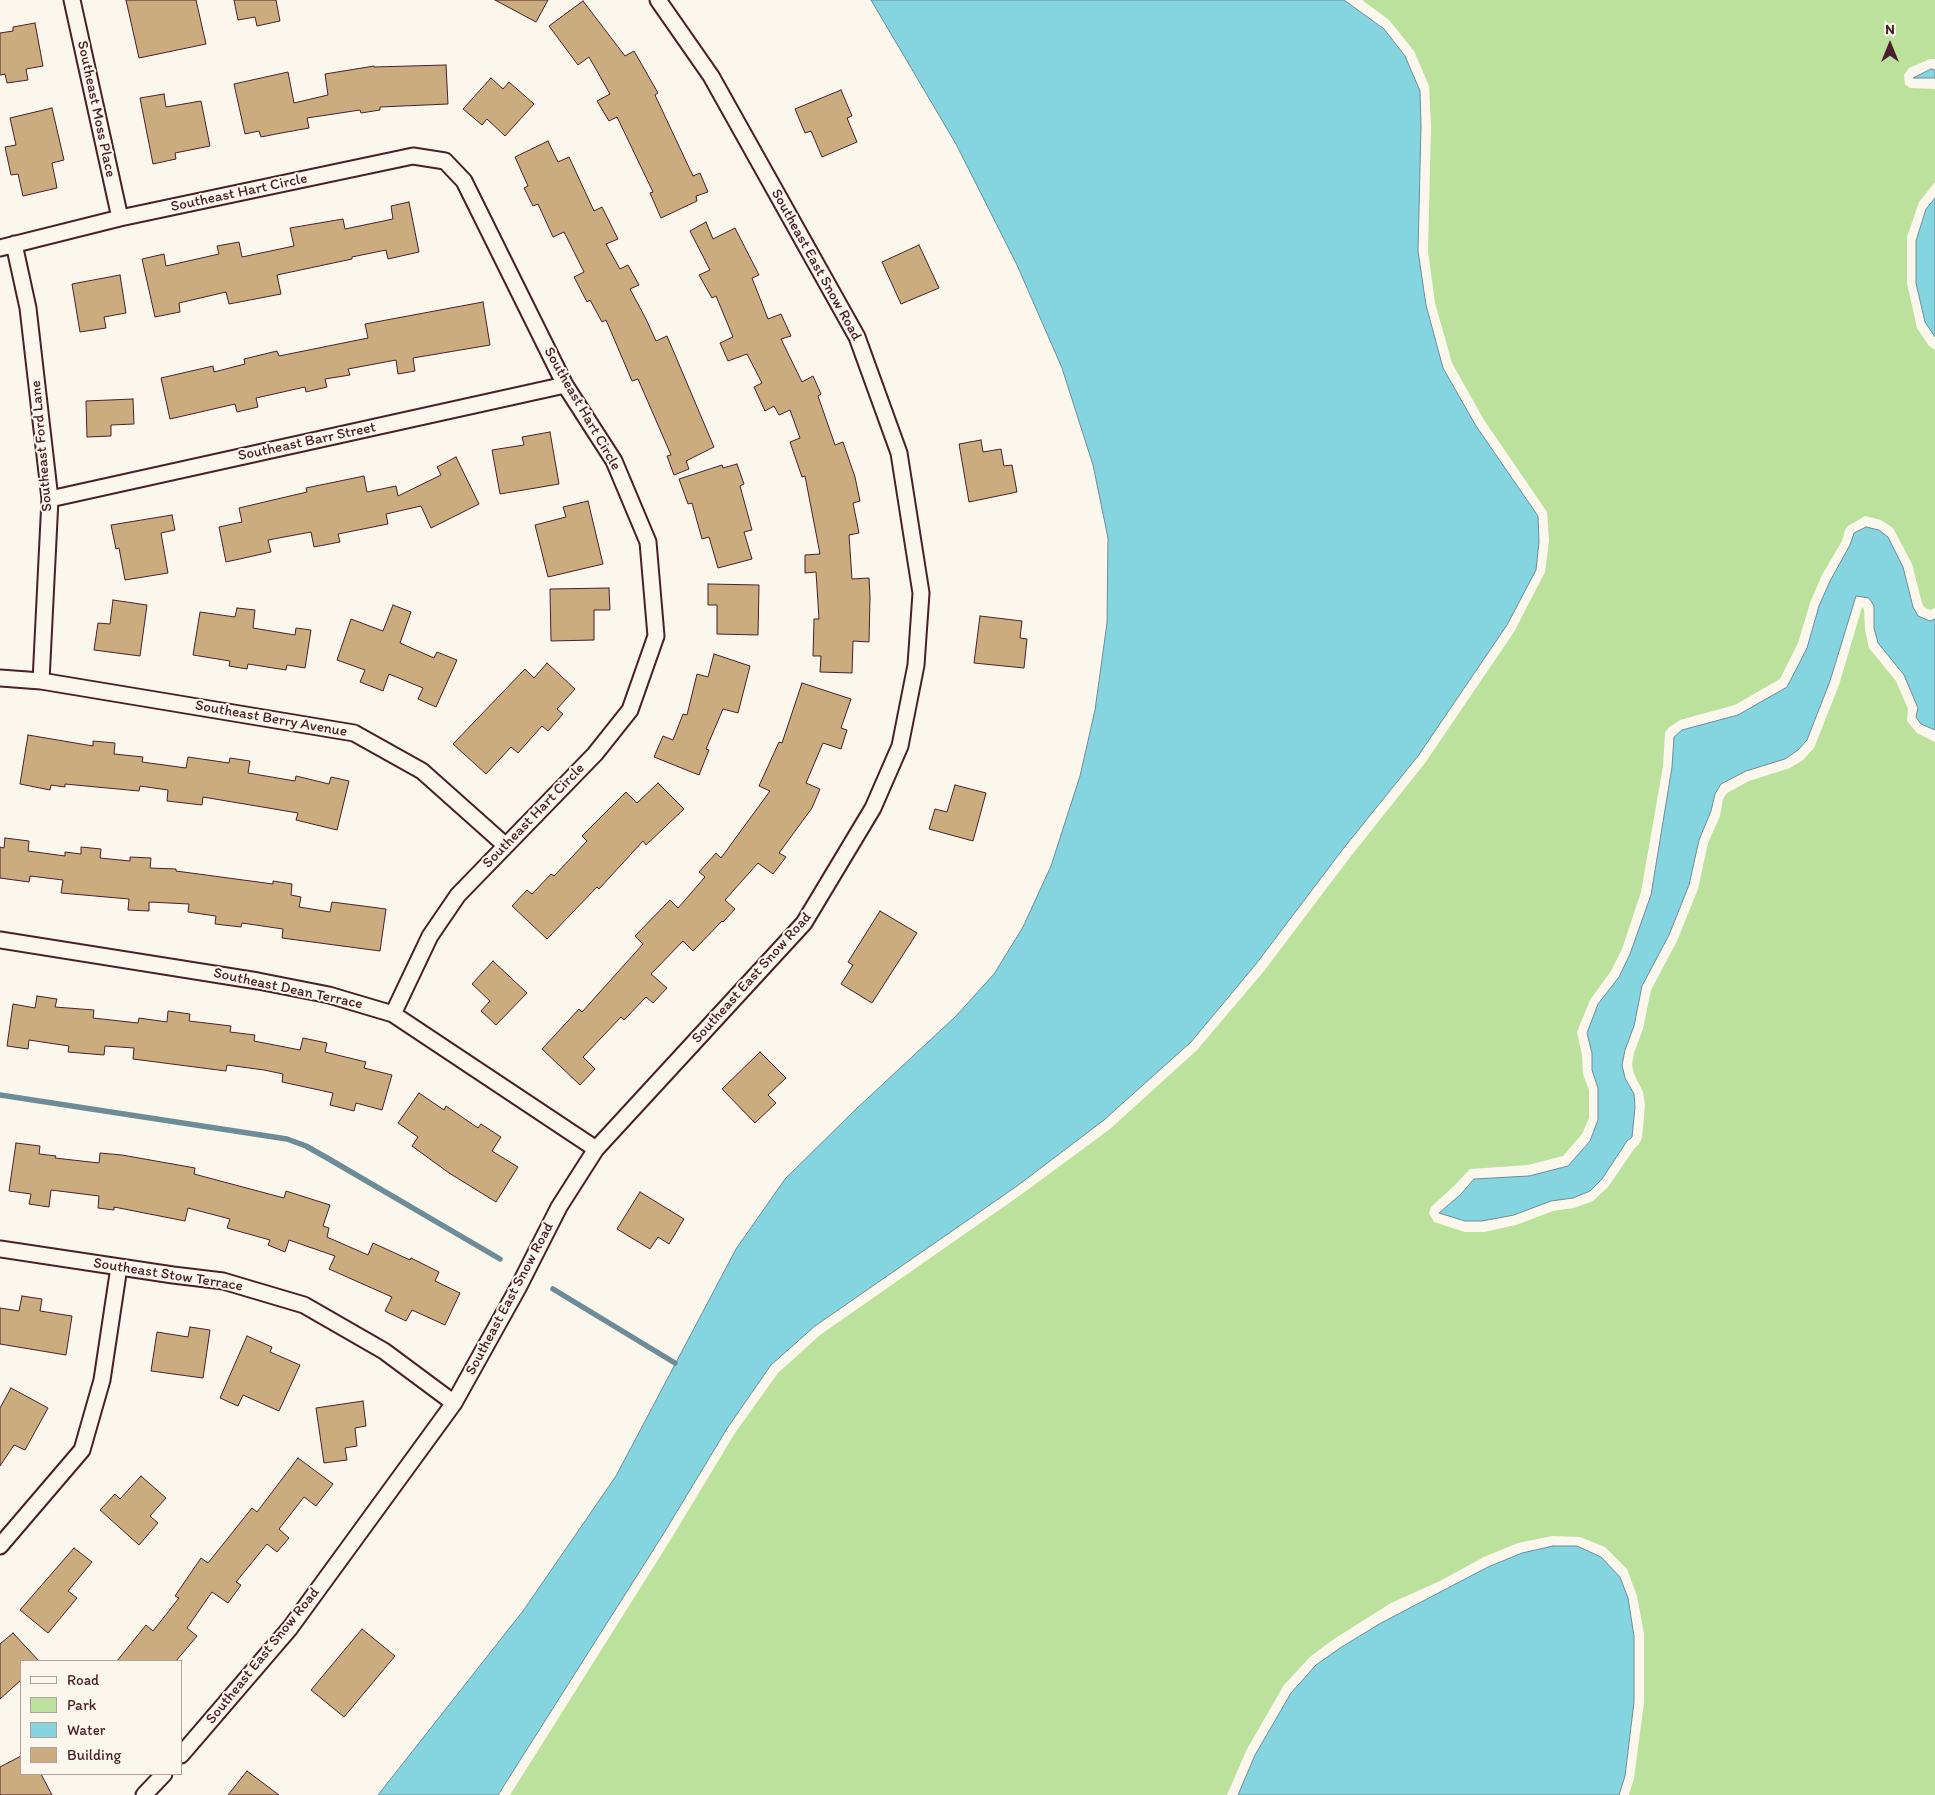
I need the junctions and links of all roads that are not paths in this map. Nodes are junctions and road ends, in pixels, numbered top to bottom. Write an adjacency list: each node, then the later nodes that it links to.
1 (72, 0): 3 (street, Southeast Moss Place)
2 (658, 0): 12 (street, Southeast East Snow Road)
3 (120, 218): 4 (street, Southeast Hart Circle); 5 (street, Southeast Hart Circle)
4 (7, 246): 6 (street, Southeast Ford Lane)
5 (565, 385): 6 (street, Southeast Barr Street); 9 (street, Southeast Hart Circle)
6 (50, 499): 8 (street, Southeast Ford Lane)
7 (0, 678): 8 (street, Southeast Berry Avenue)
8 (41, 681): 9 (street, Southeast Berry Avenue)
9 (505, 846): 11 (street, Southeast Hart Circle)
10 (0, 940): 11 (street, Southeast Dean Terrace)
11 (393, 1014): 12 (street, Southeast Dean Terrace)
12 (596, 1149): 15 (street, Southeast East Snow Road)
13 (0, 1249): 14 (street, Southeast Stow Terrace)
14 (118, 1267): 15 (street, Southeast Stow Terrace); 16 (street)
15 (454, 1403): 17 (street, Southeast East Snow Road)
16 (0, 1546)
17 (182, 1754)
18 (163, 1775): 19 (street)
19 (144, 1795)

